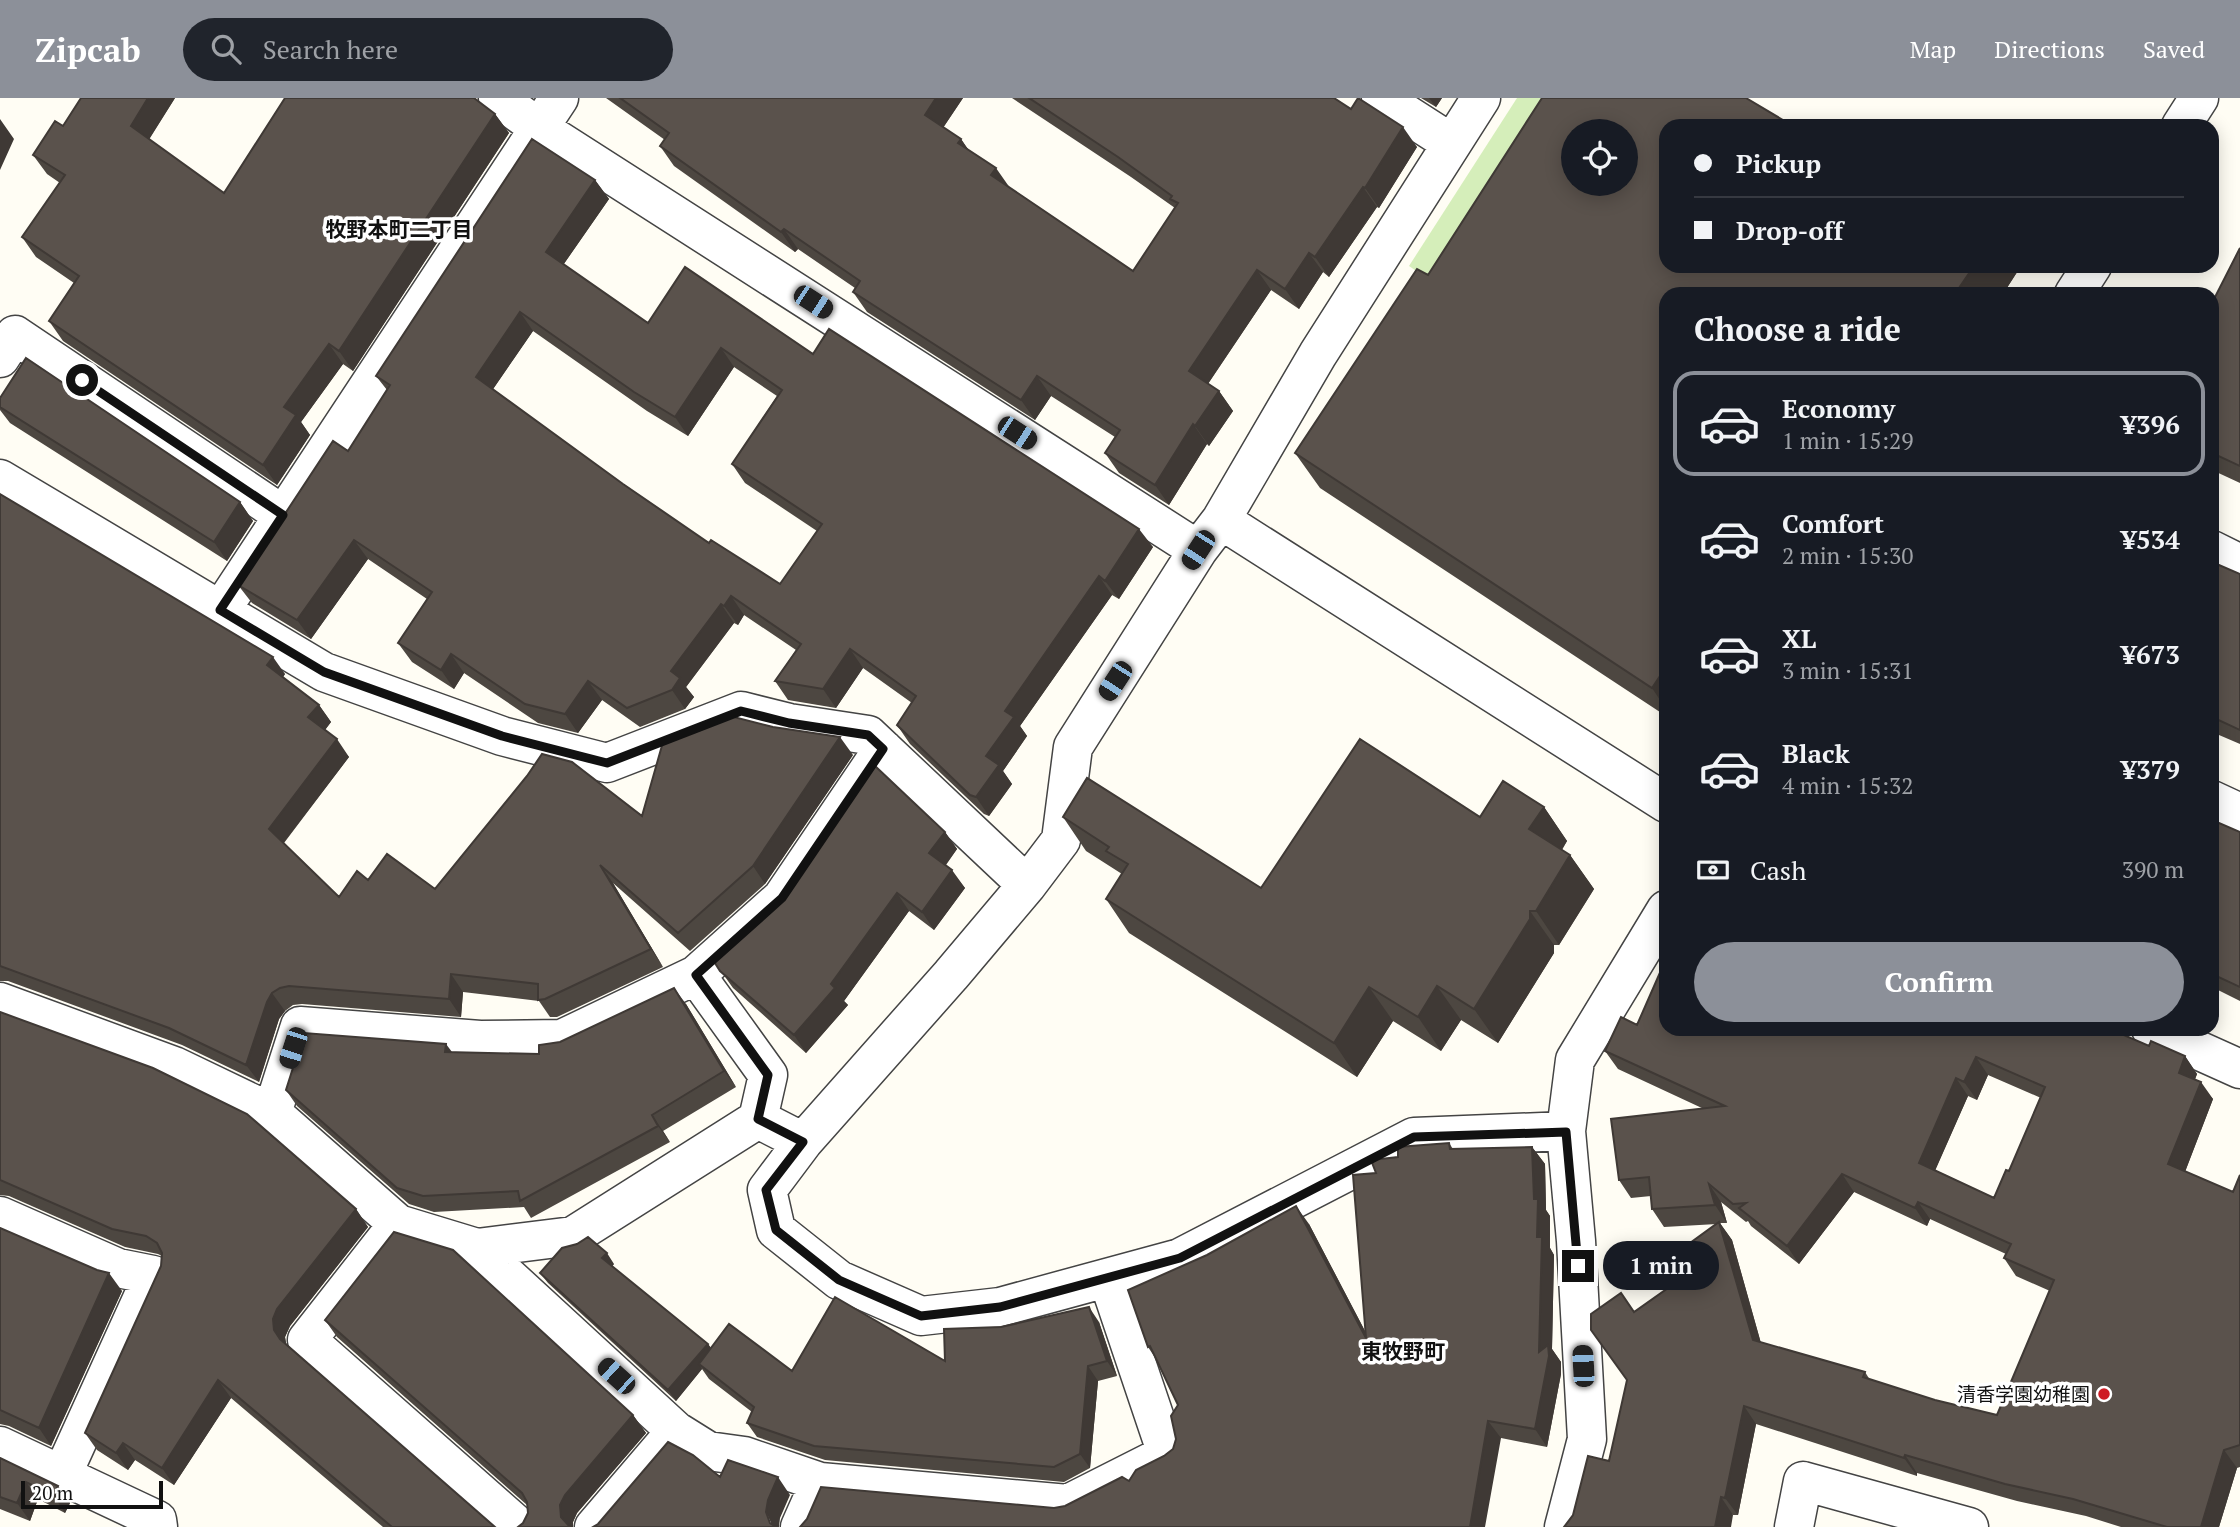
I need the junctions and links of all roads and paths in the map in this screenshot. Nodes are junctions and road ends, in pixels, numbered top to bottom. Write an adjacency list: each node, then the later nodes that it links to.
1 (498, 98): 5 (street)
2 (1381, 98): 7 (street)
3 (1481, 98): 7 (street)
4 (2199, 98): 6 (street)
5 (549, 113): 10 (street); 12 (street)
6 (2186, 119)
7 (1451, 143): 11 (street)
8 (0, 358): 10 (street)
9 (0, 480): 15 (street)
10 (283, 515): 15 (street)
11 (1221, 520): 12 (street); 17 (street)
12 (1198, 550): 20 (street)
13 (2219, 554): 14 (street)
14 (2240, 564)
15 (220, 610): 16 (street)
16 (883, 749): 20 (street); 22 (street)
17 (1659, 799)
18 (2219, 803): 19 (street)
19 (2240, 813)
20 (1027, 885): 29 (street)
21 (1659, 920): 28 (street)
22 (696, 975): 26 (street); 27 (street)
23 (0, 1002): 26 (street)
24 (2167, 1036): 25 (street)
25 (2240, 1069)
26 (272, 1113): 31 (street)
27 (758, 1119): 29 (street); 32 (street)
28 (1566, 1132): 33 (street); 43 (street)
29 (803, 1142): 33 (street)
30 (0, 1216): 36 (street)
31 (398, 1224): 32 (street); 40 (street)
32 (477, 1248): 34 (street)
33 (1108, 1279): 38 (street)
34 (676, 1431): 37 (street); 41 (street)
35 (0, 1446): 36 (street)
36 (62, 1475): 39 (street)
37 (820, 1482): 38 (street); 42 (street)
38 (1063, 1516)
39 (158, 1527)
40 (519, 1527)
41 (594, 1527)
42 (800, 1527)
43 (1564, 1527)
44 (1794, 1527): 45 (street)
45 (1969, 1527)

